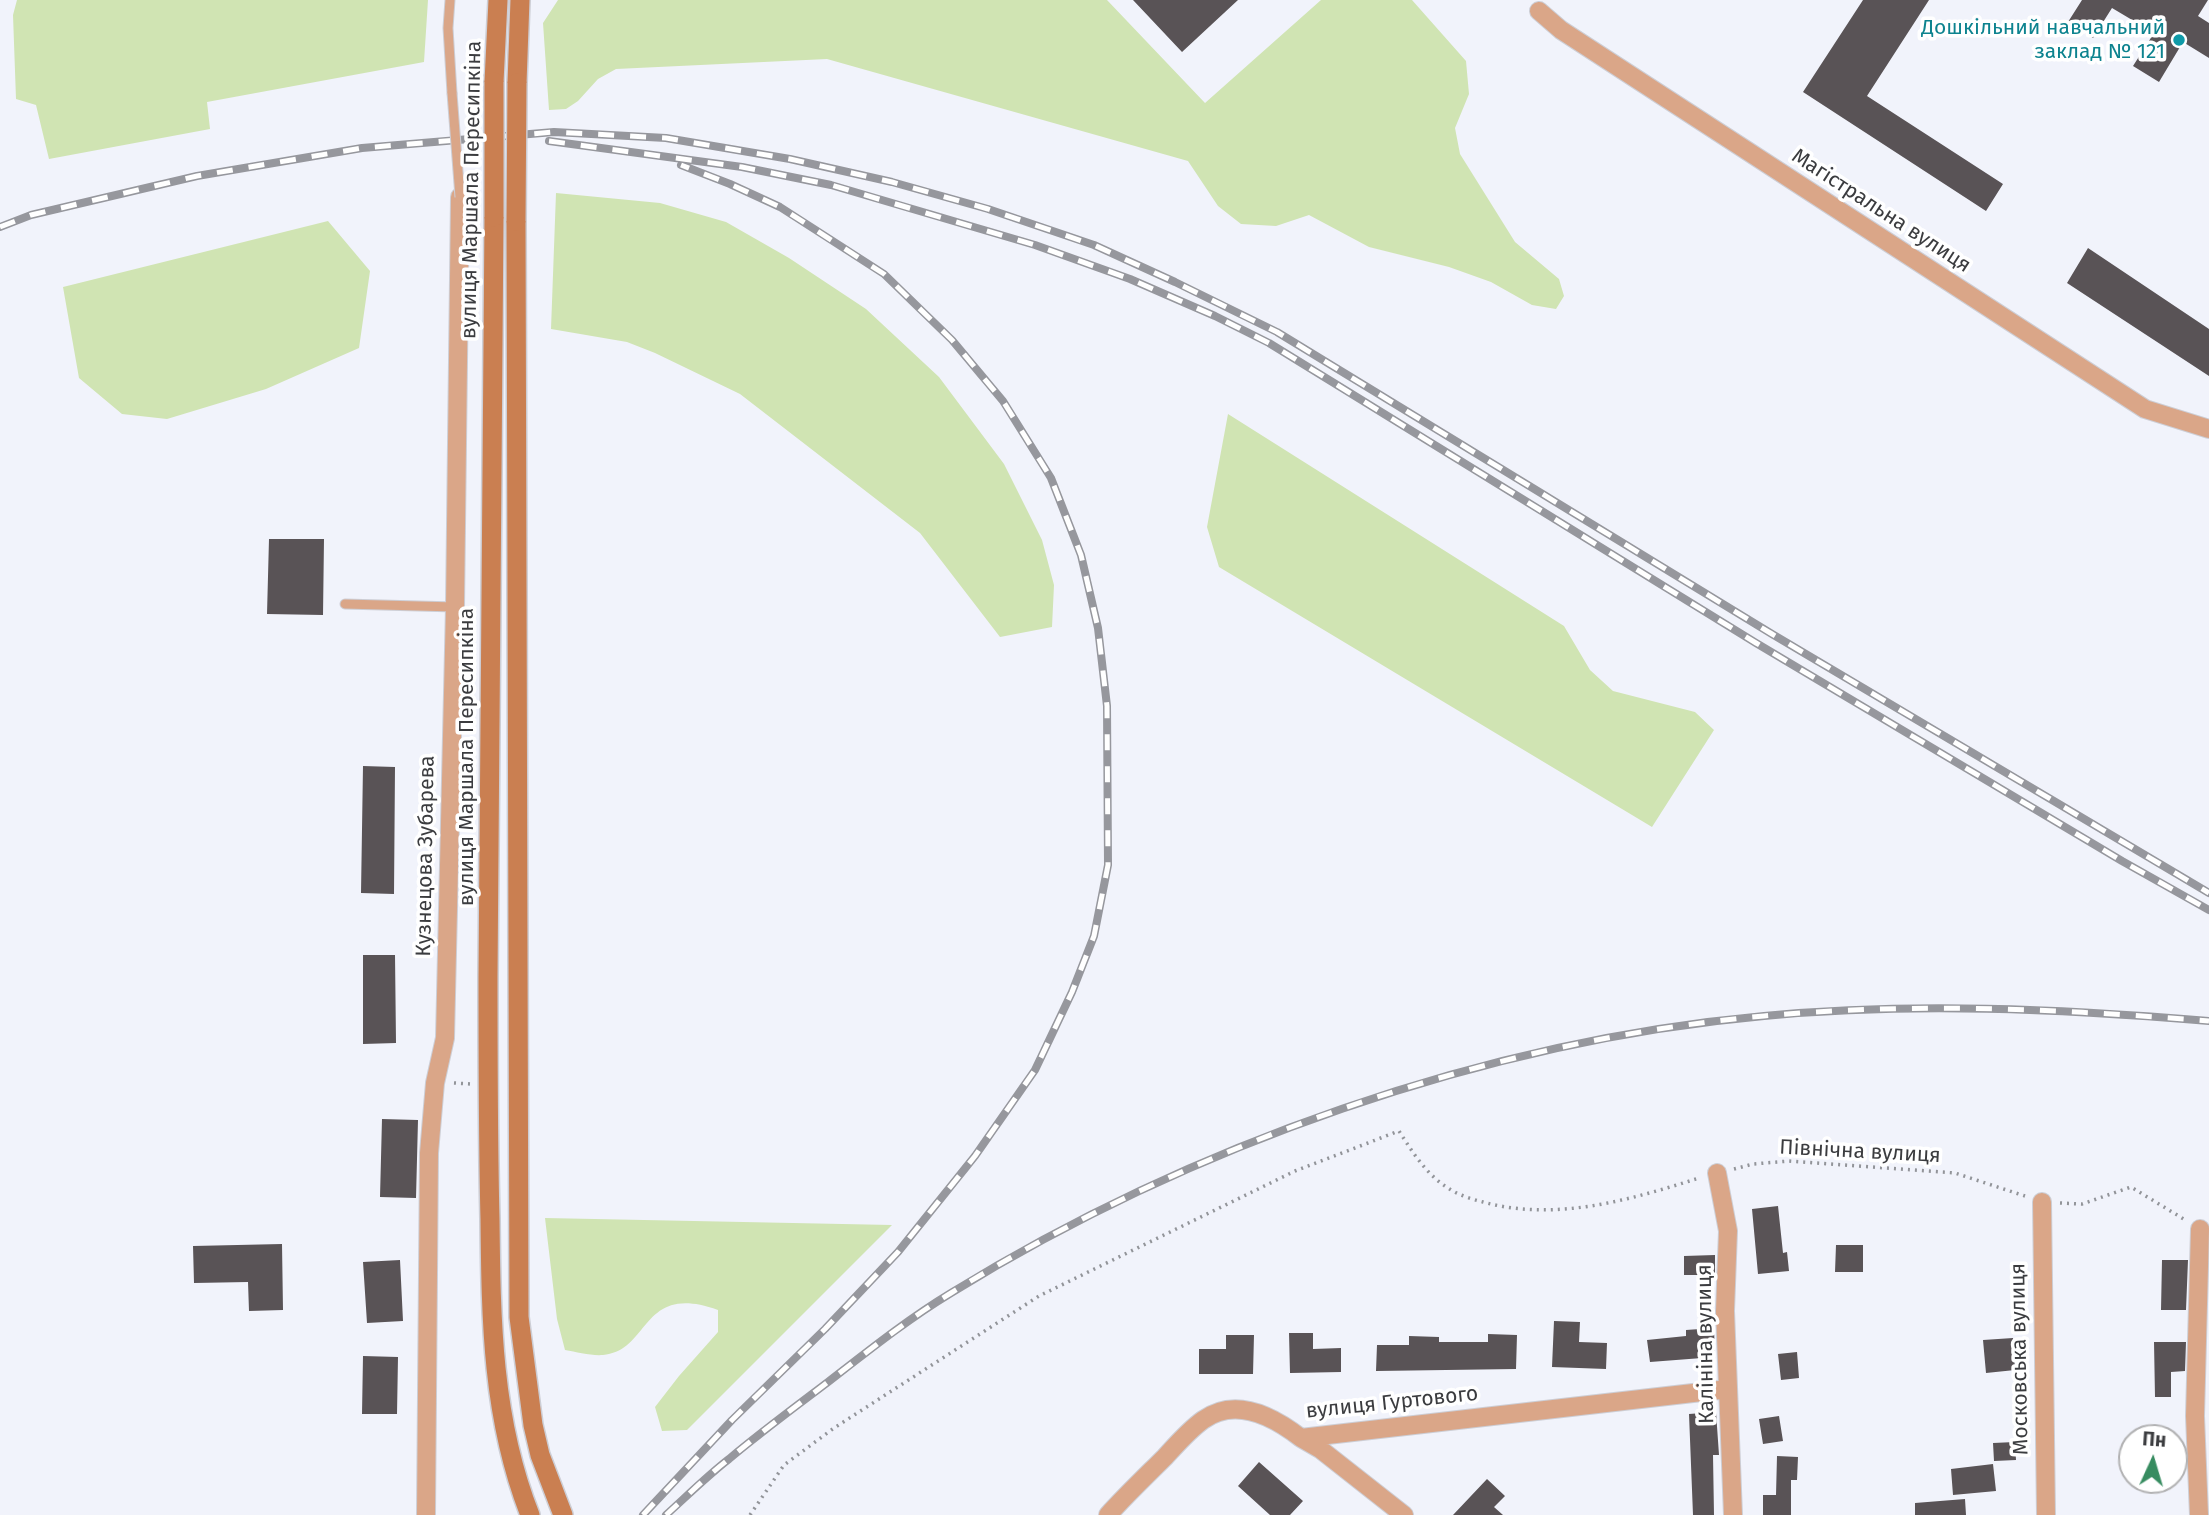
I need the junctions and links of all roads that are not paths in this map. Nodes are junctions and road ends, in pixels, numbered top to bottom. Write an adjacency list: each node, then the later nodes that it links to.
1 (450, 0): 5 (lane, bridge)
2 (498, 0): 14 (main road, вулиця Маршала Пересипкіна, bridge)
3 (520, 0): 16 (main road, вулиця Маршала Пересипкіна, bridge)
4 (1539, 11): 6 (street, Магістральна вулиця)
5 (460, 197): 8 (street, Кузнецова Зубарева)
6 (2209, 429)
7 (345, 604): 8 (lane)
8 (456, 607): 15 (street, Кузнецова Зубарева)
9 (1717, 1173): 12 (street, Калініна вулиця)
10 (2042, 1202): 20 (street, Московська вулиця)
11 (2200, 1229): 21 (street)
12 (1728, 1389): 13 (street, вулиця Гуртового); 19 (street, Калініна вулиця)
13 (1301, 1438): 17 (street, вулиця Гуртового); 18 (street)
14 (529, 1512)
15 (426, 1515)
16 (563, 1515)
17 (1108, 1515)
18 (1404, 1515)
19 (1733, 1515)
20 (2046, 1515)
21 (2199, 1515)

